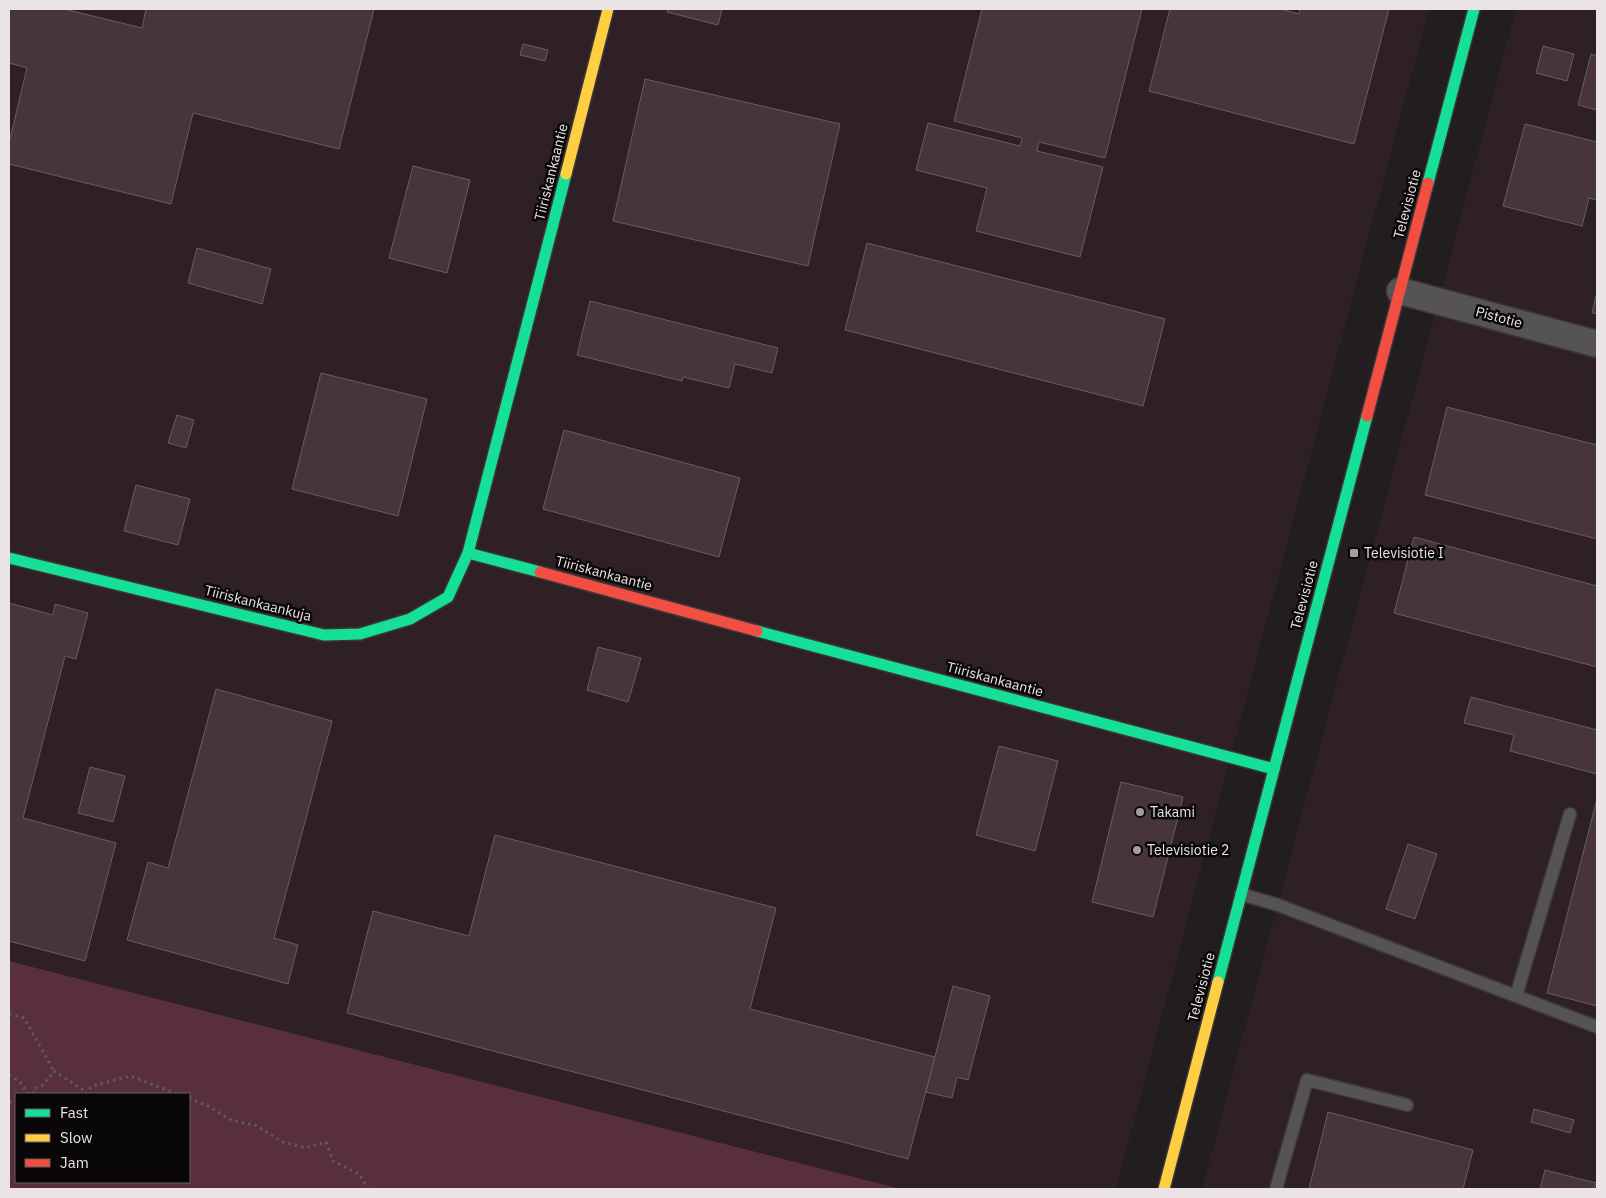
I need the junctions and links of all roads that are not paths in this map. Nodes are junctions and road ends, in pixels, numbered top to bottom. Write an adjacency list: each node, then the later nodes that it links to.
1 (608, 9): 5 (street, Tiiriskankaantie)
2 (1474, 9): 3 (street, Televisiotie)
3 (1400, 291): 4 (street, Pistotie); 7 (street, Televisiotie)
4 (1597, 344)
5 (468, 552): 6 (street, Tiiriskankaankuja); 7 (street, Tiiriskankaantie)
6 (9, 558)
7 (1274, 769): 9 (street, Televisiotie)
8 (1570, 814): 10 (lane)
9 (1241, 894): 10 (lane); 13 (street, Televisiotie)
10 (1516, 996): 11 (lane)
11 (1597, 1027)
12 (1407, 1105): 14 (lane)
13 (1164, 1189)
14 (1276, 1189)

